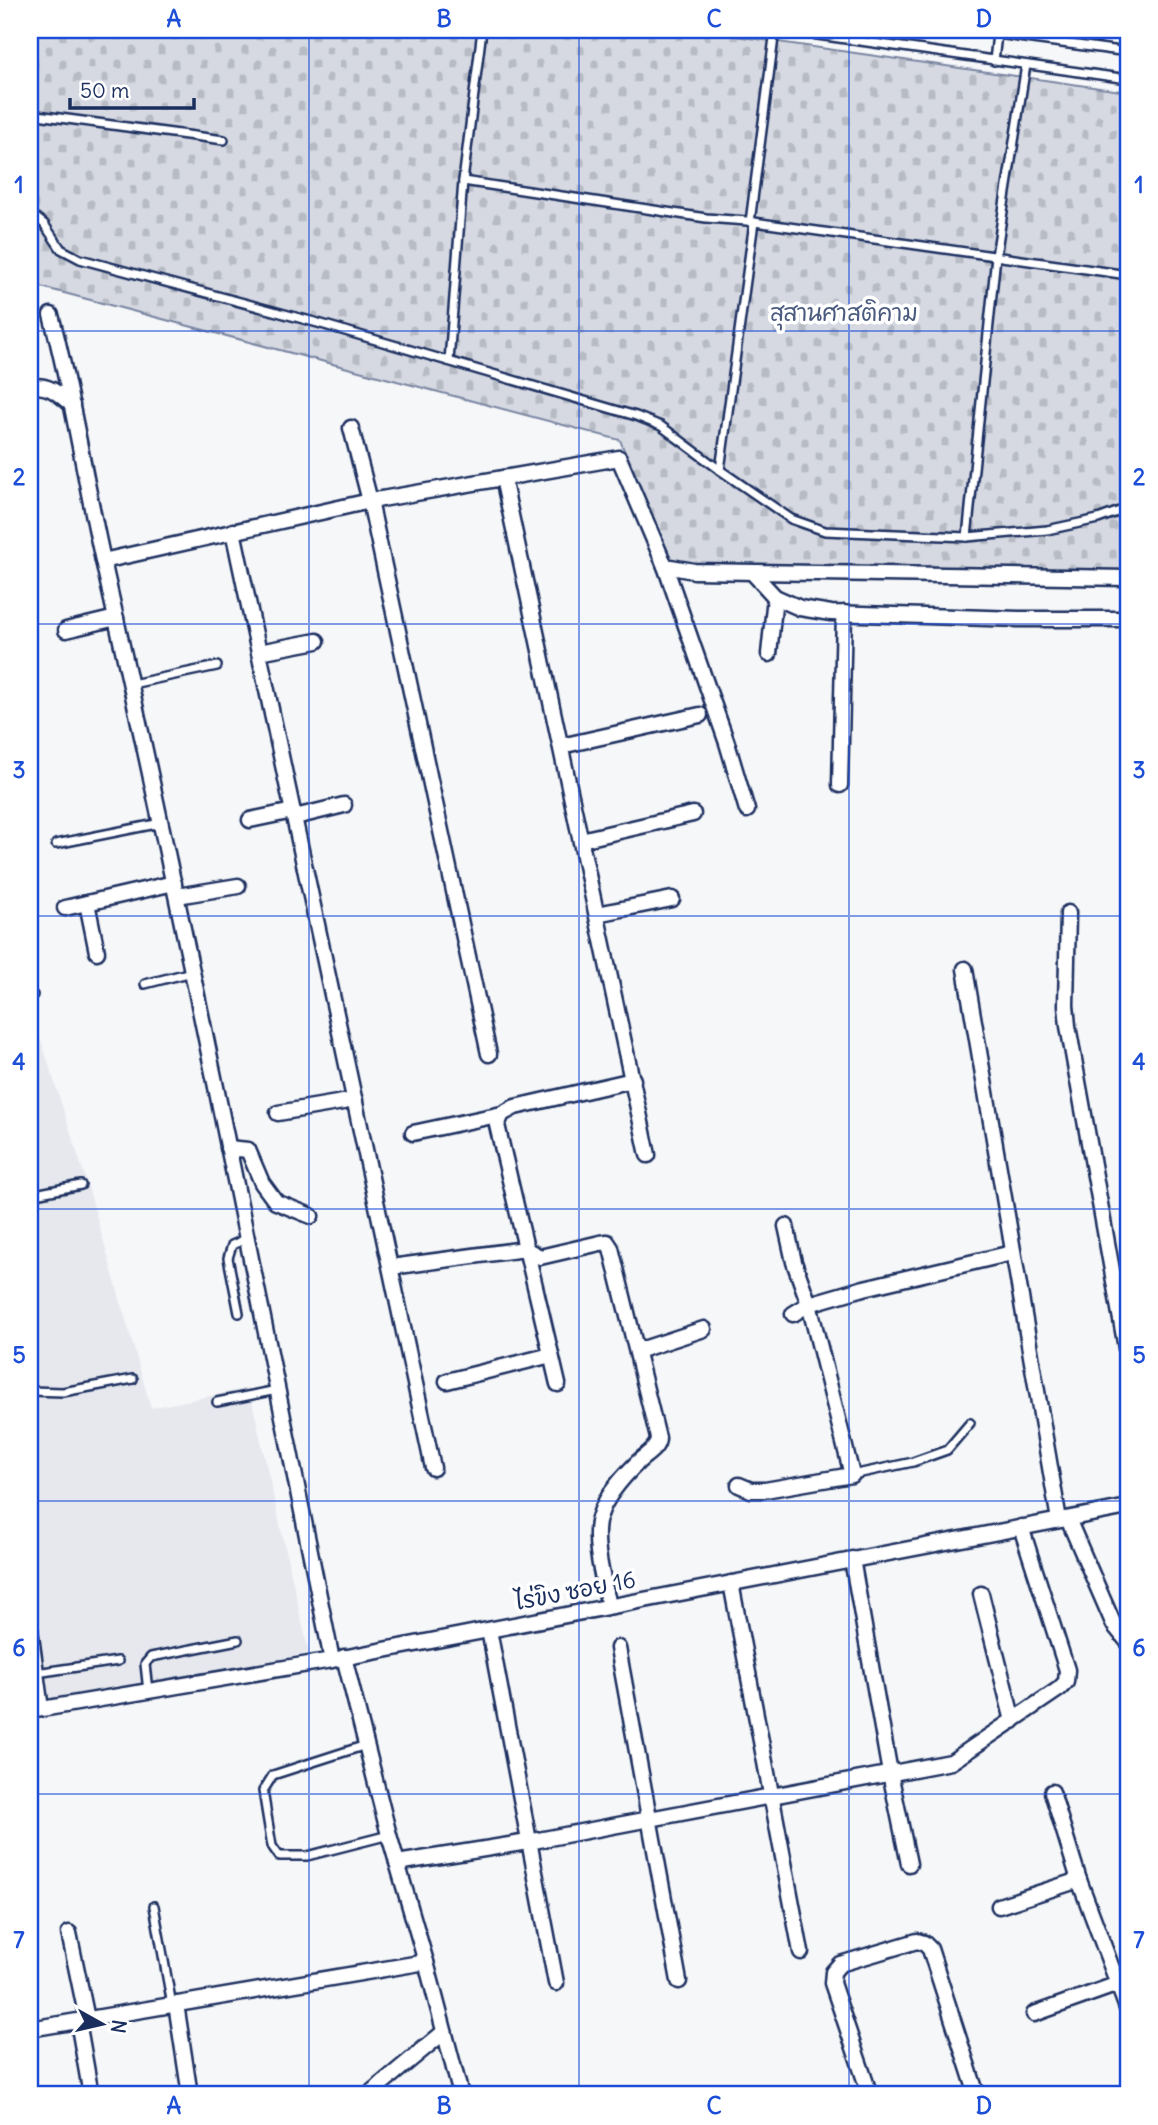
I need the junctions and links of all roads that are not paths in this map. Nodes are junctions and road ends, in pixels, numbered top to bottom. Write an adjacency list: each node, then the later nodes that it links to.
1 (32, 30): 7 (lane)
2 (482, 30): 14 (lane)
3 (775, 30): 16 (lane)
4 (782, 30): 9 (lane)
5 (967, 30): 6 (lane)
6 (996, 34): 8 (lane); 9 (lane)
7 (30, 47)
8 (1128, 52)
9 (994, 61): 10 (lane)
10 (1026, 65): 11 (lane); 17 (lane)
11 (1128, 79)
12 (30, 114): 13 (lane)
13 (224, 140)
14 (463, 181): 16 (lane); 20 (lane)
15 (30, 213): 20 (lane)
16 (752, 222): 17 (lane); 24 (lane)
17 (996, 257): 18 (lane); 29 (lane)
18 (1128, 275)
19 (51, 315): 22 (street)
20 (449, 361): 24 (lane)
21 (30, 387): 22 (street)
22 (72, 405): 30 (street)
23 (351, 428): 26 (street)
24 (720, 470): 29 (lane)
25 (503, 478): 26 (street); 31 (street); 45 (street)
26 (370, 501): 28 (street); 66 (street)
27 (1128, 508): 29 (lane)
28 (233, 531): 30 (street); 40 (street)
29 (967, 537)
30 (103, 561): 36 (street)
31 (665, 566): 32 (street); 48 (street)
32 (752, 572): 33 (street); 34 (street)
33 (1128, 578)
34 (775, 597): 35 (street); 41 (street)
35 (844, 613): 37 (street); 46 (street)
36 (116, 618): 38 (street); 43 (street)
37 (1128, 619)
38 (66, 630)
39 (317, 641): 40 (street)
40 (259, 652): 49 (street)
41 (769, 654)
42 (217, 666): 43 (lane)
43 (132, 684): 52 (street)
44 (700, 715): 45 (street)
45 (561, 746): 53 (street)
46 (840, 785)
47 (344, 805): 49 (street)
48 (747, 810)
49 (294, 814): 51 (street); 68 (street)
50 (693, 814): 53 (street)
51 (250, 820)
52 (161, 823): 54 (lane); 56 (street)
53 (581, 840): 61 (street)
54 (56, 844)
55 (238, 886): 56 (street)
56 (175, 889): 58 (street); 64 (street)
57 (672, 899): 61 (street)
58 (87, 903): 59 (street); 62 (street)
59 (65, 908)
60 (1068, 913): 88 (street)
61 (597, 914): 67 (street)
62 (97, 952)
63 (965, 968): 80 (street)
64 (192, 972): 65 (lane); 72 (street)
65 (145, 984)
66 (489, 1054)
67 (633, 1080): 70 (street); 73 (street)
68 (355, 1100): 69 (street); 81 (street)
69 (278, 1113)
70 (502, 1114): 71 (street); 79 (street)
71 (413, 1133)
72 (228, 1148): 76 (street); 78 (street)
73 (648, 1154)
74 (81, 1185): 75 (lane)
75 (30, 1195)
76 (311, 1216)
77 (786, 1226): 82 (street)
78 (246, 1239): 83 (lane); 92 (street)
79 (525, 1249): 81 (street); 86 (street); 87 (street)
80 (1012, 1253): 82 (street); 100 (street)
81 (391, 1267): 96 (street)
82 (809, 1304): 84 (street); 97 (street)
83 (239, 1313)
84 (793, 1314)
85 (704, 1329): 86 (street)
86 (636, 1351): 105 (street)
87 (551, 1355): 90 (street); 91 (street)
88 (1128, 1359)
89 (133, 1380): 93 (lane)
90 (447, 1381)
91 (558, 1384)
92 (277, 1390): 94 (lane); 111 (street)
93 (30, 1391)
94 (217, 1402)
95 (970, 1423): 97 (lane)
96 (432, 1468)
97 (852, 1475): 98 (street)
98 (739, 1485)
99 (1128, 1507): 100 (street, ไร่ขิง ซอย 16)
100 (1064, 1519): 101 (street, ไร่ขิง ซอย 16); 109 (street)
101 (1021, 1527): 102 (street, ไร่ขิง ซอย 16); 116 (street)
102 (852, 1559): 103 (street, ไร่ขิง ซอย 16); 118 (street)
103 (731, 1583): 105 (street, ไร่ขิง ซอย 16); 120 (street)
104 (981, 1594): 116 (street)
105 (610, 1606): 107 (street, ไร่ขิง ซอย 16)
106 (30, 1629): 113 (street)
107 (489, 1630): 111 (street, ไร่ขิง ซอย 16); 123 (street)
108 (238, 1640): 114 (lane)
109 (1128, 1642)
110 (618, 1648): 121 (street)
111 (338, 1658): 114 (street, ไร่ขิง ซอย 16); 117 (street)
112 (118, 1661): 113 (lane)
113 (34, 1677): 115 (street)
114 (148, 1691): 115 (street, ไร่ขิง ซอย 16)
115 (36, 1710)
116 (1013, 1721): 118 (street)
117 (366, 1744): 122 (street); 122 (lane)
118 (890, 1773): 120 (street); 125 (street)
119 (1052, 1792): 126 (street)
120 (772, 1795): 121 (street); 130 (street)
121 (649, 1818): 123 (street); 132 (street)
122 (389, 1835): 124 (street)
123 (528, 1842): 124 (street); 133 (street)
124 (397, 1863): 131 (street)
125 (909, 1864)
126 (1079, 1880): 128 (street); 134 (street)
127 (154, 1906): 135 (lane)
128 (999, 1906)
129 (69, 1933): 138 (street)
130 (801, 1952)
131 (426, 1962): 135 (street); 140 (street)
132 (679, 1980)
133 (556, 1983)
134 (1118, 1984): 136 (street); 137 (street)
135 (174, 2005): 138 (street); 142 (street)
136 (1128, 2011)
137 (1034, 2014)
138 (83, 2020): 139 (street); 141 (street)
139 (30, 2029)
140 (444, 2032): 143 (street); 144 (street)
141 (91, 2095)
142 (190, 2095)
143 (368, 2095)
144 (461, 2095)
145 (870, 2095): 146 (street)
146 (977, 2095)

